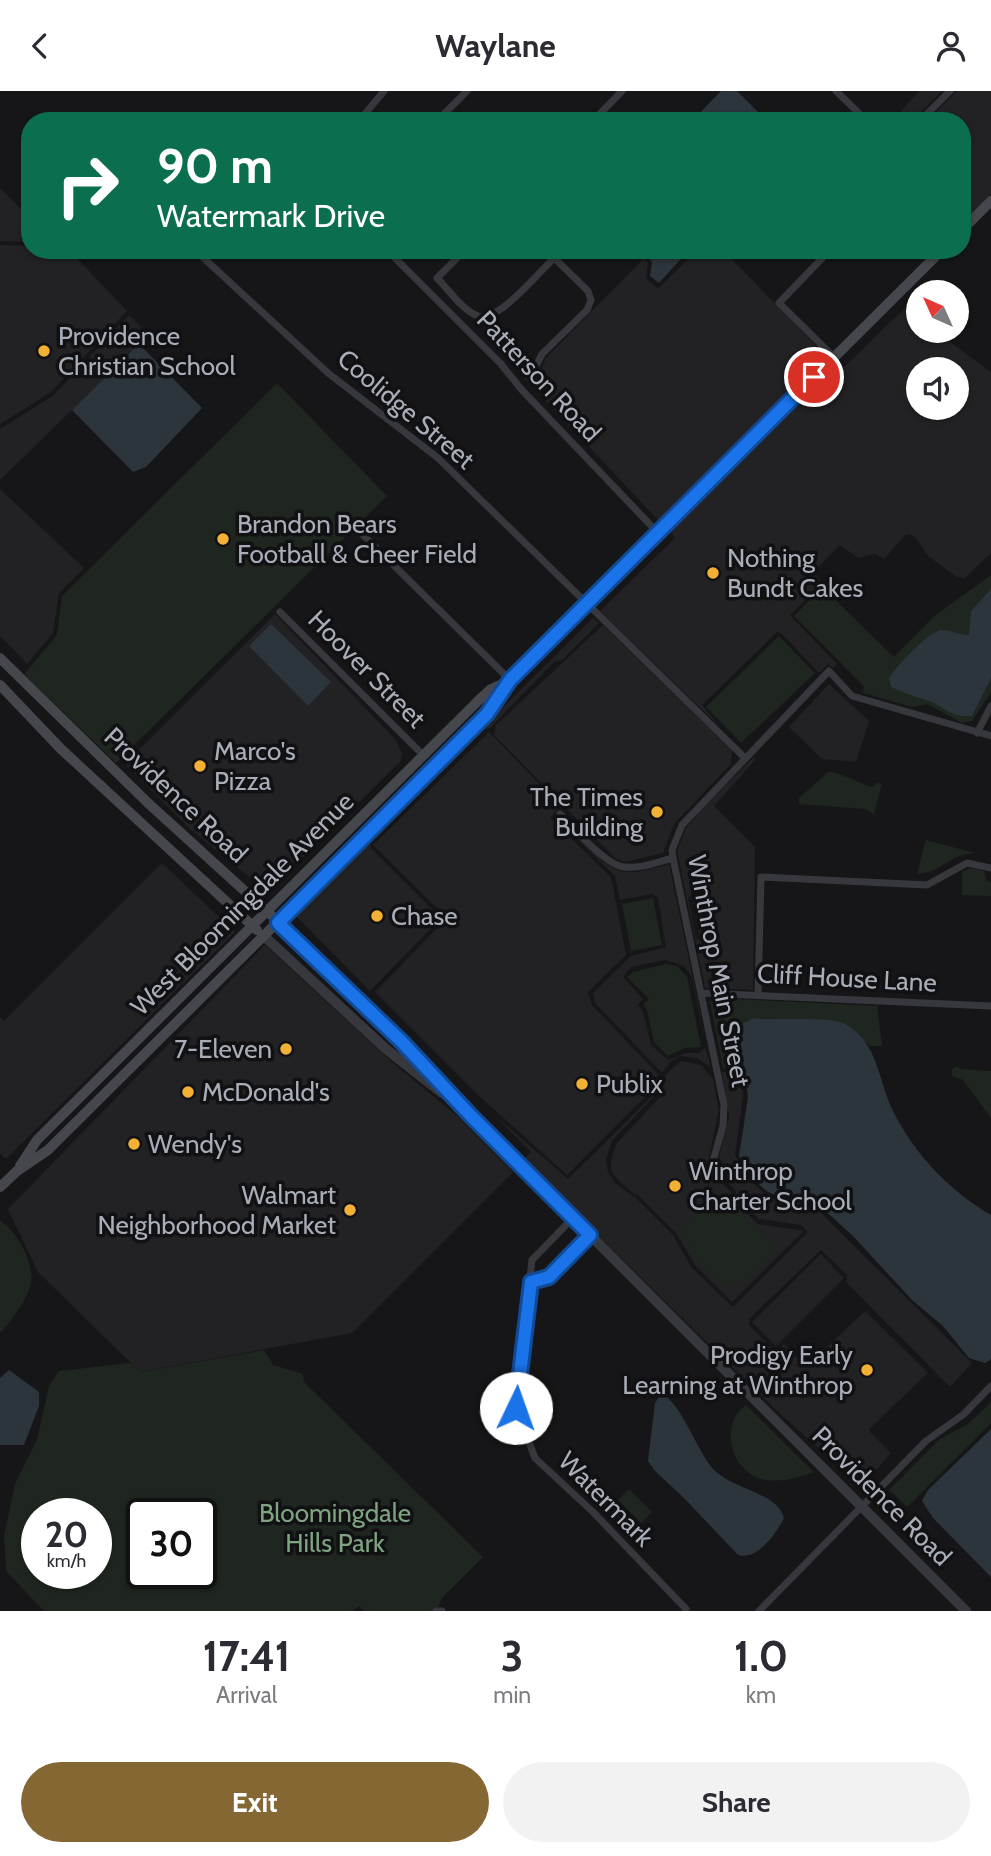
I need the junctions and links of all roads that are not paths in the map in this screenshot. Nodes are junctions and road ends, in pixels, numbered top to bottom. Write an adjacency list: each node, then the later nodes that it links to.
1 (384, 91): 6 (street)
2 (467, 91): 7 (street)
3 (622, 91): 8 (street)
4 (836, 91): 9 (street)
5 (950, 91): 10 (street)
6 (366, 112)
7 (446, 112)
8 (602, 112)
9 (858, 112)
10 (929, 112)
11 (991, 201): 12 (main road)
12 (971, 221)
13 (205, 259): 24 (street, Coolidge Street)
14 (396, 259): 23 (street, Patterson Road)
15 (456, 259): 16 (street)
16 (553, 259)
17 (555, 259): 21 (street)
18 (821, 259): 20 (street)
19 (933, 259): 20 (main road, West Bloomingdale Avenue)
20 (834, 357): 23 (main road, West Bloomingdale Avenue)
21 (535, 368)
22 (361, 533): 28 (street)
23 (658, 533): 24 (main road, West Bloomingdale Avenue)
24 (586, 604): 28 (main road, West Bloomingdale Avenue); 35 (street, Coolidge Street)
25 (280, 612): 34 (street, Hoover Street)
26 (0, 658): 27 (main road, Providence Road)
27 (18, 676): 29 (street); 40 (main road, Providence Road)
28 (510, 680): 30 (main road, West Bloomingdale Avenue); 36 (main road, West Bloomingdale Avenue)
29 (1, 689): 42 (main road, Providence Road)
30 (479, 700): 34 (main road, West Bloomingdale Avenue); 36 (main road)
31 (991, 706): 32 (street)
32 (977, 733): 33 (street); 35 (street, Winthrop Main Street)
33 (991, 736)
34 (424, 756): 40 (main road, West Bloomingdale Avenue)
35 (745, 758): 38 (street, Winthrop Main Street)
36 (440, 762): 41 (main road, West Bloomingdale Avenue)
37 (560, 814): 38 (street)
38 (673, 858): 44 (street, Winthrop Main Street)
39 (991, 868): 45 (street)
40 (268, 911): 41 (main road, Providence Road); 42 (main road, West Bloomingdale Avenue)
41 (278, 923): 43 (main road, West Bloomingdale Avenue); 47 (street, Providence Road)
42 (253, 926): 43 (main road, Providence Road); 49 (main road, West Bloomingdale Avenue)
43 (264, 936): 47 (street, Providence Road); 49 (main road, West Bloomingdale Avenue)
44 (701, 993): 45 (street, Cliff House Lane); 48 (street, Winthrop Main Street)
45 (758, 995): 46 (street, Cliff House Lane)
46 (991, 1006)
47 (470, 1115): 51 (street, Providence Road)
48 (717, 1170)
49 (16, 1171): 50 (main road, West Bloomingdale Avenue)
50 (0, 1187)
51 (573, 1218): 52 (street, Providence Road); 53 (street, Watermark)
52 (590, 1235): 53 (street); 55 (street, Providence Road)
53 (531, 1282): 56 (street, Watermark)
54 (991, 1386): 55 (street)
55 (861, 1507): 59 (street); 60 (street, Providence Road)
56 (686, 1609)
57 (436, 1611): 58 (street)
58 (442, 1611)
59 (759, 1611)
60 (966, 1611)

